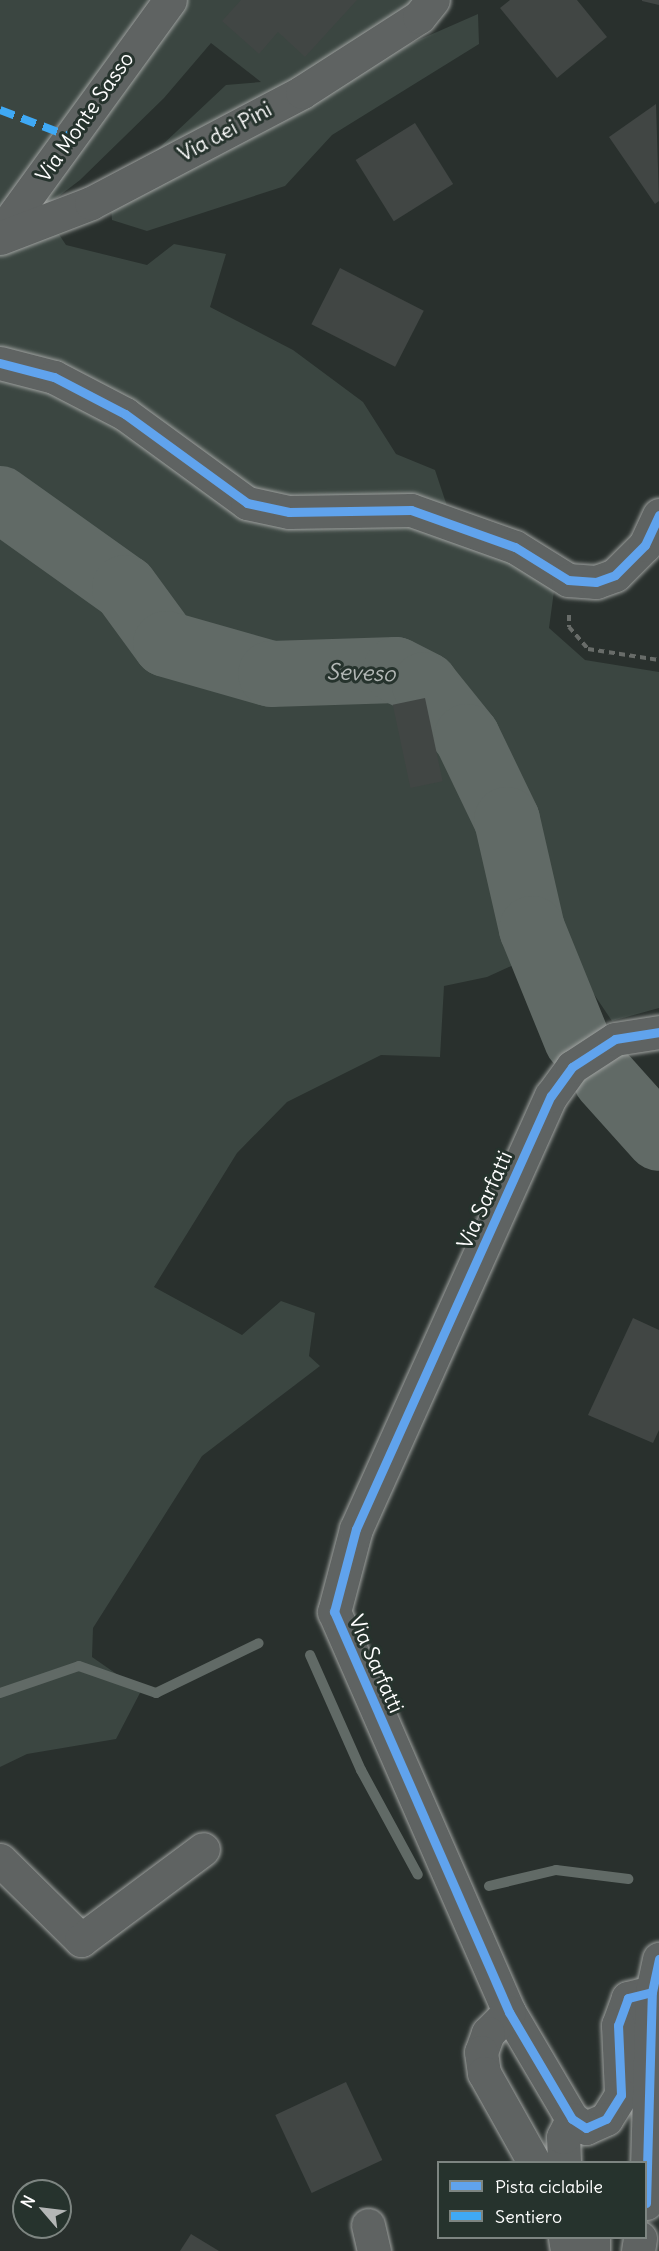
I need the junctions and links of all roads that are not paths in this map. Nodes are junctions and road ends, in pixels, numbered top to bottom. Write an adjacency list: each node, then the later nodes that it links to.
1 (170, 0): 3 (street, Via Monte Sasso)
2 (434, 0): 3 (street, Via dei Pini)
3 (0, 236)
4 (0, 363): 5 (street)
5 (659, 515)
6 (659, 1032): 11 (street, Via Sarfatti)
7 (203, 1849): 8 (street)
8 (0, 1860)
9 (659, 1959): 10 (street)
10 (652, 1992): 12 (street); 15 (street)
11 (509, 2012): 12 (street, Via Sarfatti); 13 (street)
12 (572, 2119): 14 (street)
13 (533, 2161)
14 (564, 2161)
15 (646, 2161)

